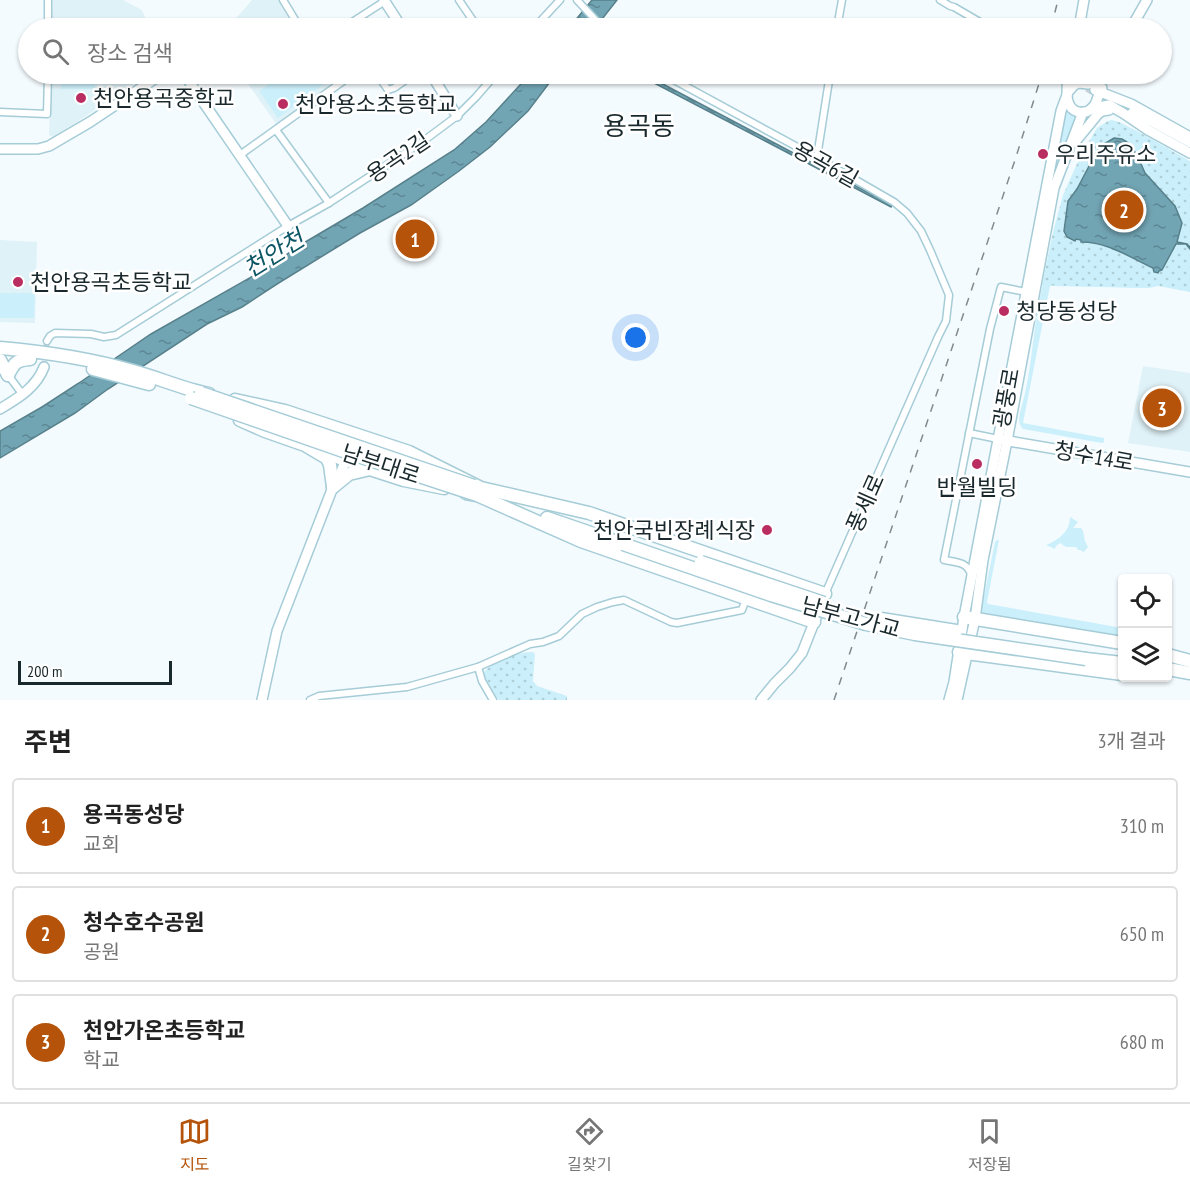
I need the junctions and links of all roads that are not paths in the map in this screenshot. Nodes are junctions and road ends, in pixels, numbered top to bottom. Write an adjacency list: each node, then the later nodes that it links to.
1 (48, 0): 13 (street)
2 (283, 0): 14 (street)
3 (459, 0): 17 (street)
4 (560, 0): 18 (street)
5 (577, 0): 19 (street)
6 (842, 0): 20 (street)
7 (939, 0): 12 (street)
8 (1078, 0): 23 (street)
9 (1084, 0): 24 (street)
10 (1147, 0): 25 (street)
11 (384, 1): 15 (street); 16 (street)
12 (950, 6): 21 (street); 22 (street)
13 (48, 18)
14 (293, 18)
15 (358, 18)
16 (395, 18)
17 (471, 18)
18 (543, 18)
19 (594, 18)
20 (839, 18)
21 (966, 18)
22 (973, 18)
23 (1075, 18)
24 (1081, 18)
25 (1137, 18)
26 (48, 84): 48 (street)
27 (147, 84): 53 (street)
28 (191, 84): 56 (street)
29 (339, 84): 51 (street)
30 (384, 84): 31 (street)
31 (400, 84)
32 (437, 84): 49 (street)
33 (487, 84): 49 (street, 용곡2길)
34 (682, 84): 57 (street, 용곡6길)
35 (828, 84): 57 (street)
36 (1065, 84): 50 (street)
37 (1067, 84): 44 (street, 광풍로)
38 (1076, 84): 44 (street)
39 (1081, 84): 43 (street)
40 (1088, 84): 43 (street)
41 (1098, 84): 43 (street)
42 (1110, 84): 45 (street)
43 (1095, 90): 45 (street); 46 (street)
44 (1067, 97): 46 (street); 50 (street, 광풍로)
45 (1113, 97): 47 (street)
46 (1088, 110): 47 (street); 55 (street, 광풍로)
47 (1128, 111): 52 (street); 54 (street); 55 (street)
48 (0, 112)
49 (457, 116): 58 (street, 용곡2길)
50 (1060, 118): 60 (street, 광풍로)
51 (276, 130): 56 (street); 58 (street)
52 (1190, 137)
53 (0, 149)
54 (1190, 149)
55 (1070, 150): 73 (street, 광풍로)
56 (240, 155): 59 (street)
57 (817, 157): 61 (street, 용곡6길)
58 (329, 203): 59 (street, 용곡2길)
59 (288, 226): 62 (street, 용곡2길)
60 (1026, 292): 72 (street); 73 (street, 광풍로)
61 (949, 295): 85 (street, 풍세로)
62 (47, 341)
63 (0, 348): 69 (highway, 남부대로)
64 (0, 358): 65 (highway); 67 (highway)
65 (30, 359): 67 (highway); 69 (highway, 남부대로)
66 (44, 367): 68 (street)
67 (8, 375): 68 (street)
68 (22, 395): 70 (street)
69 (194, 395): 71 (highway); 74 (highway); 79 (highway, 남부대로, bridge)
70 (0, 409)
71 (355, 433): 75 (street); 79 (highway)
72 (969, 433): 73 (street); 82 (street)
73 (1003, 440): 77 (street, 청수14로); 81 (street, 광풍로); 87 (street, 광풍로)
74 (304, 445): 75 (highway); 78 (highway)
75 (345, 460): 76 (highway); 78 (street)
76 (370, 469): 78 (highway); 79 (highway)
77 (1190, 472)
78 (333, 487): 103 (street)
79 (479, 492): 80 (highway, 남부대로); 83 (highway); 86 (highway)
80 (624, 540): 91 (highway, 남부고가교, bridge)
81 (976, 556): 82 (street); 84 (street, 광풍로)
82 (964, 564): 84 (street)
83 (757, 571): 85 (highway); 86 (street)
84 (972, 579): 87 (street, 광풍로)
85 (825, 594): 88 (street, 풍세로)
86 (746, 599): 88 (highway); 97 (street)
87 (969, 618): 89 (highway); 90 (street, 광풍로)
88 (814, 622): 106 (street, 풍세로)
89 (1118, 643)
90 (963, 652): 99 (highway); 107 (street, 광풍로); 108 (street, 광풍로)
91 (1087, 655): 92 (highway); 94 (highway)
92 (1118, 656)
93 (1172, 657): 96 (highway)
94 (1118, 662)
95 (1172, 662): 96 (highway)
96 (1190, 663)
97 (478, 668): 102 (street); 105 (street)
98 (1172, 670): 100 (highway)
99 (1118, 673)
100 (1190, 674): 101 (highway)
101 (1172, 675)
102 (320, 698): 104 (street)
103 (262, 700)
104 (310, 700)
105 (493, 700)
106 (761, 700)
107 (949, 700)
108 (957, 700)

